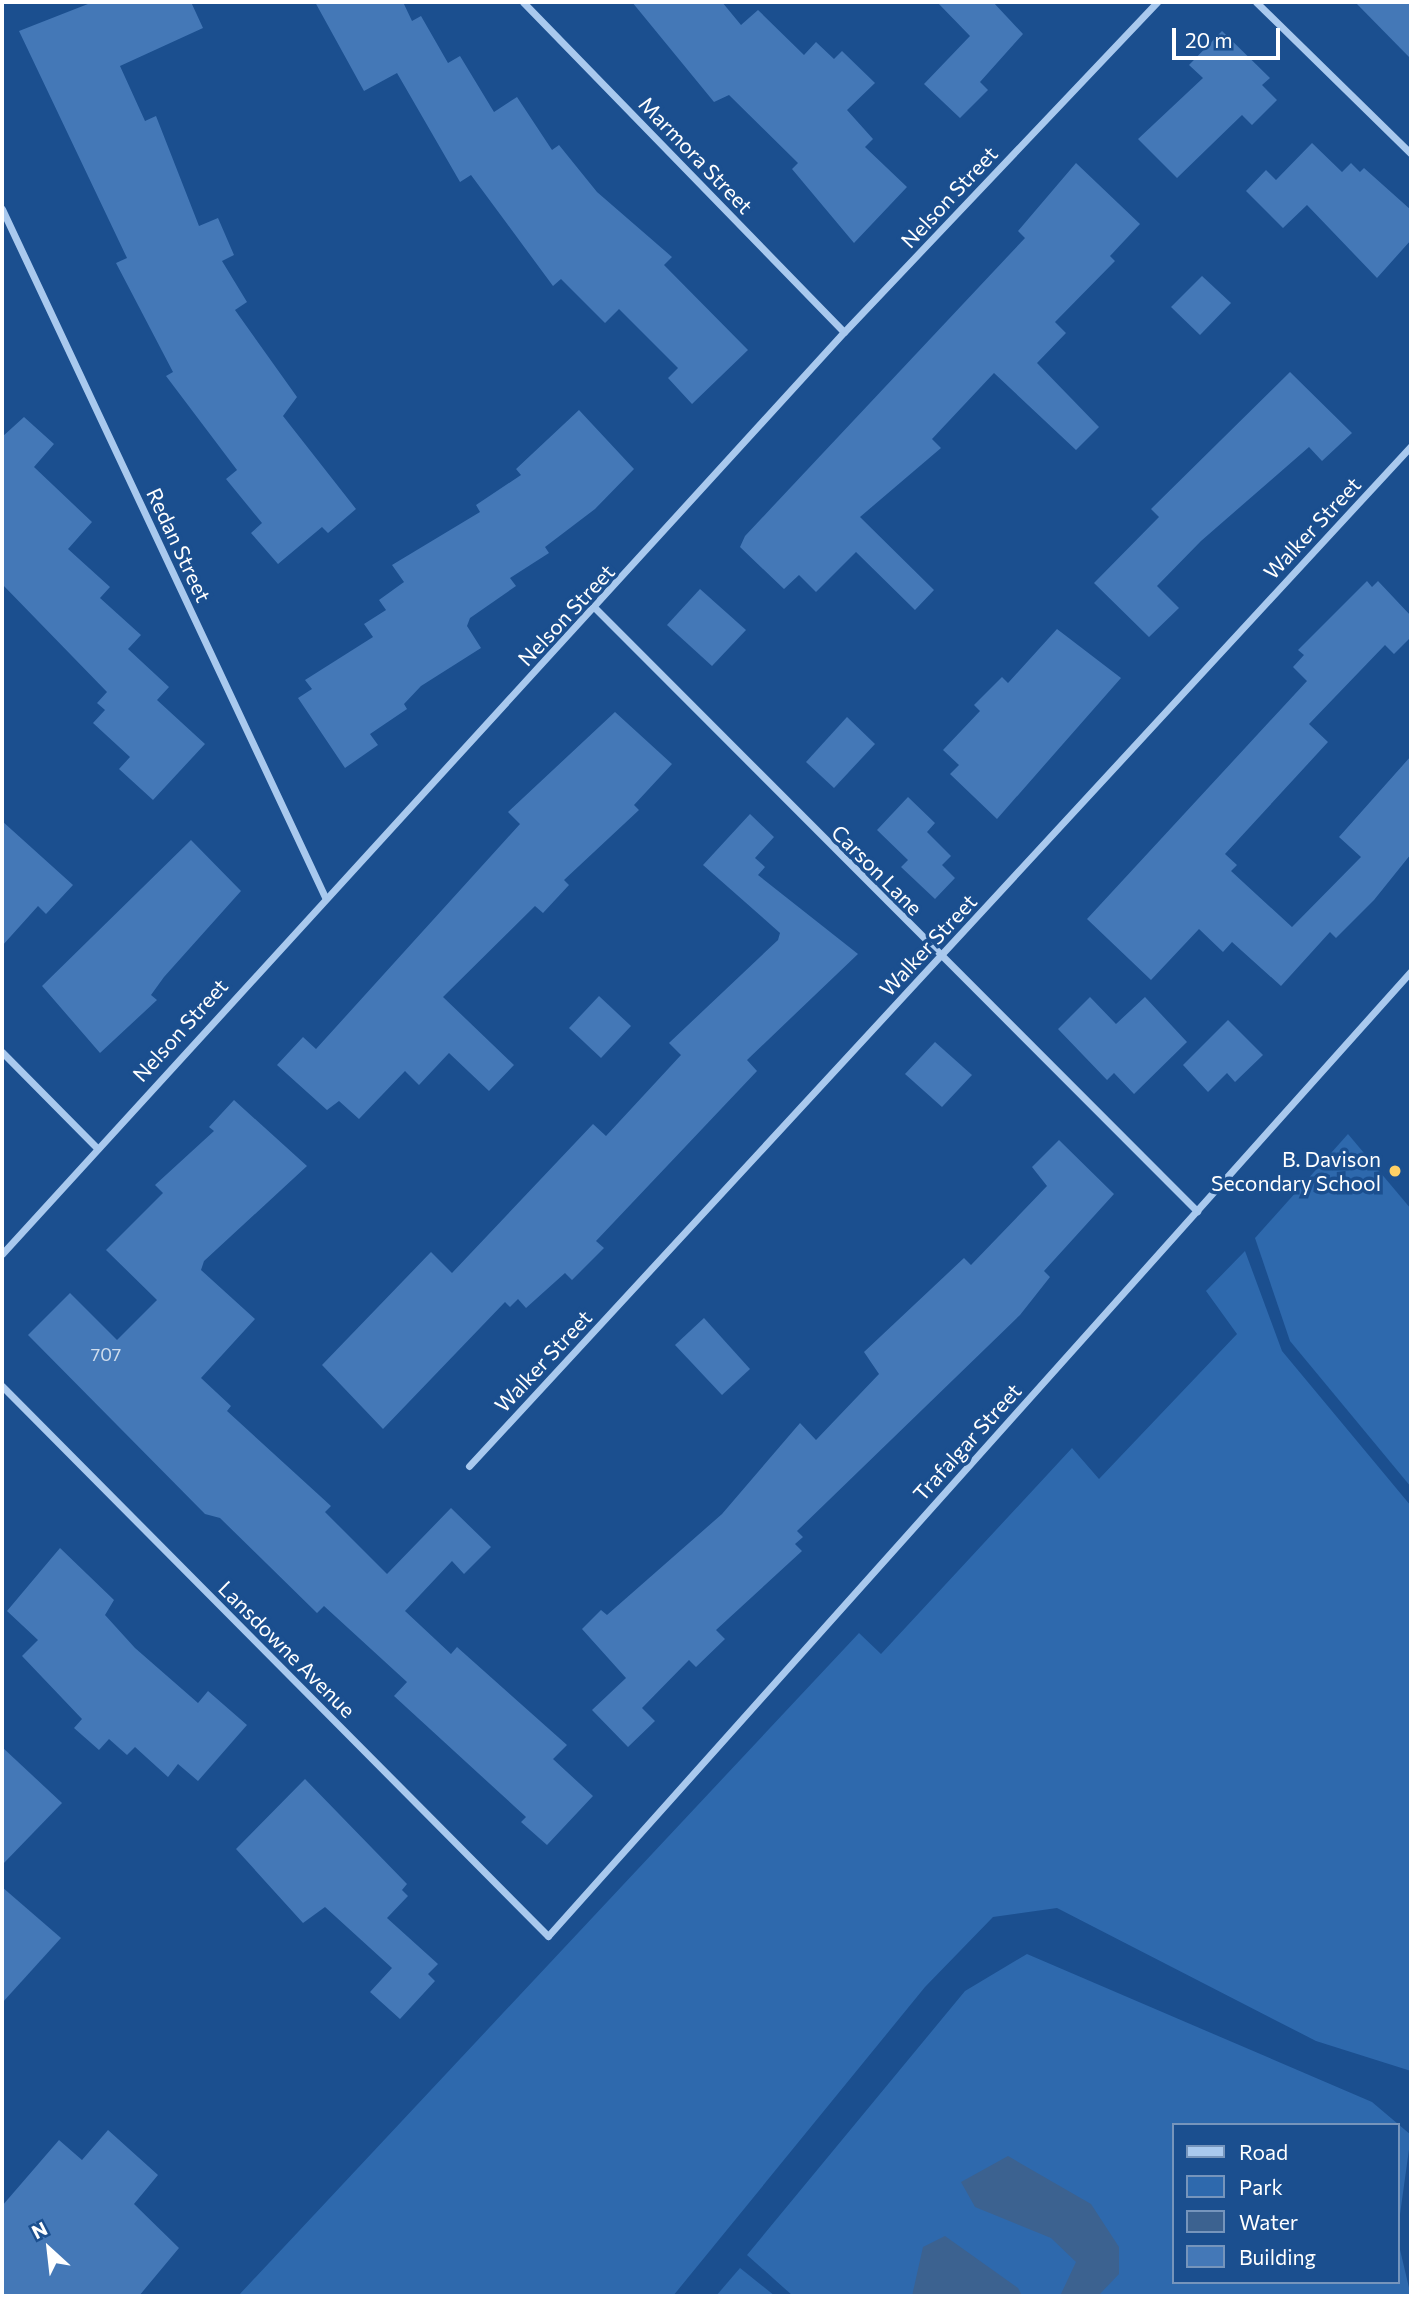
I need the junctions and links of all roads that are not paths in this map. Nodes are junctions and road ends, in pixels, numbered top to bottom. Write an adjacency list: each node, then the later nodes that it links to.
1 (523, 2): 6 (street, Marmora Street)
2 (1157, 2): 6 (street, Nelson Street)
3 (1255, 2): 4 (street)
4 (1411, 155)
5 (2, 209): 9 (street, Redan Street)
6 (844, 332): 8 (street, Nelson Street)
7 (1411, 446): 10 (street, Walker Street)
8 (596, 609): 9 (street, Nelson Street); 10 (street, Carson Lane)
9 (326, 897): 13 (street, Nelson Street)
10 (940, 958): 14 (street, Carson Lane); 17 (street, Walker Street)
11 (1411, 971): 14 (street, Trafalgar Street)
12 (2, 1052): 13 (street)
13 (96, 1147): 15 (street, Nelson Street)
14 (1197, 1211): 18 (street, Trafalgar Street)
15 (2, 1254)
16 (2, 1386): 18 (street, Lansdowne Avenue)
17 (469, 1466)
18 (548, 1936)

